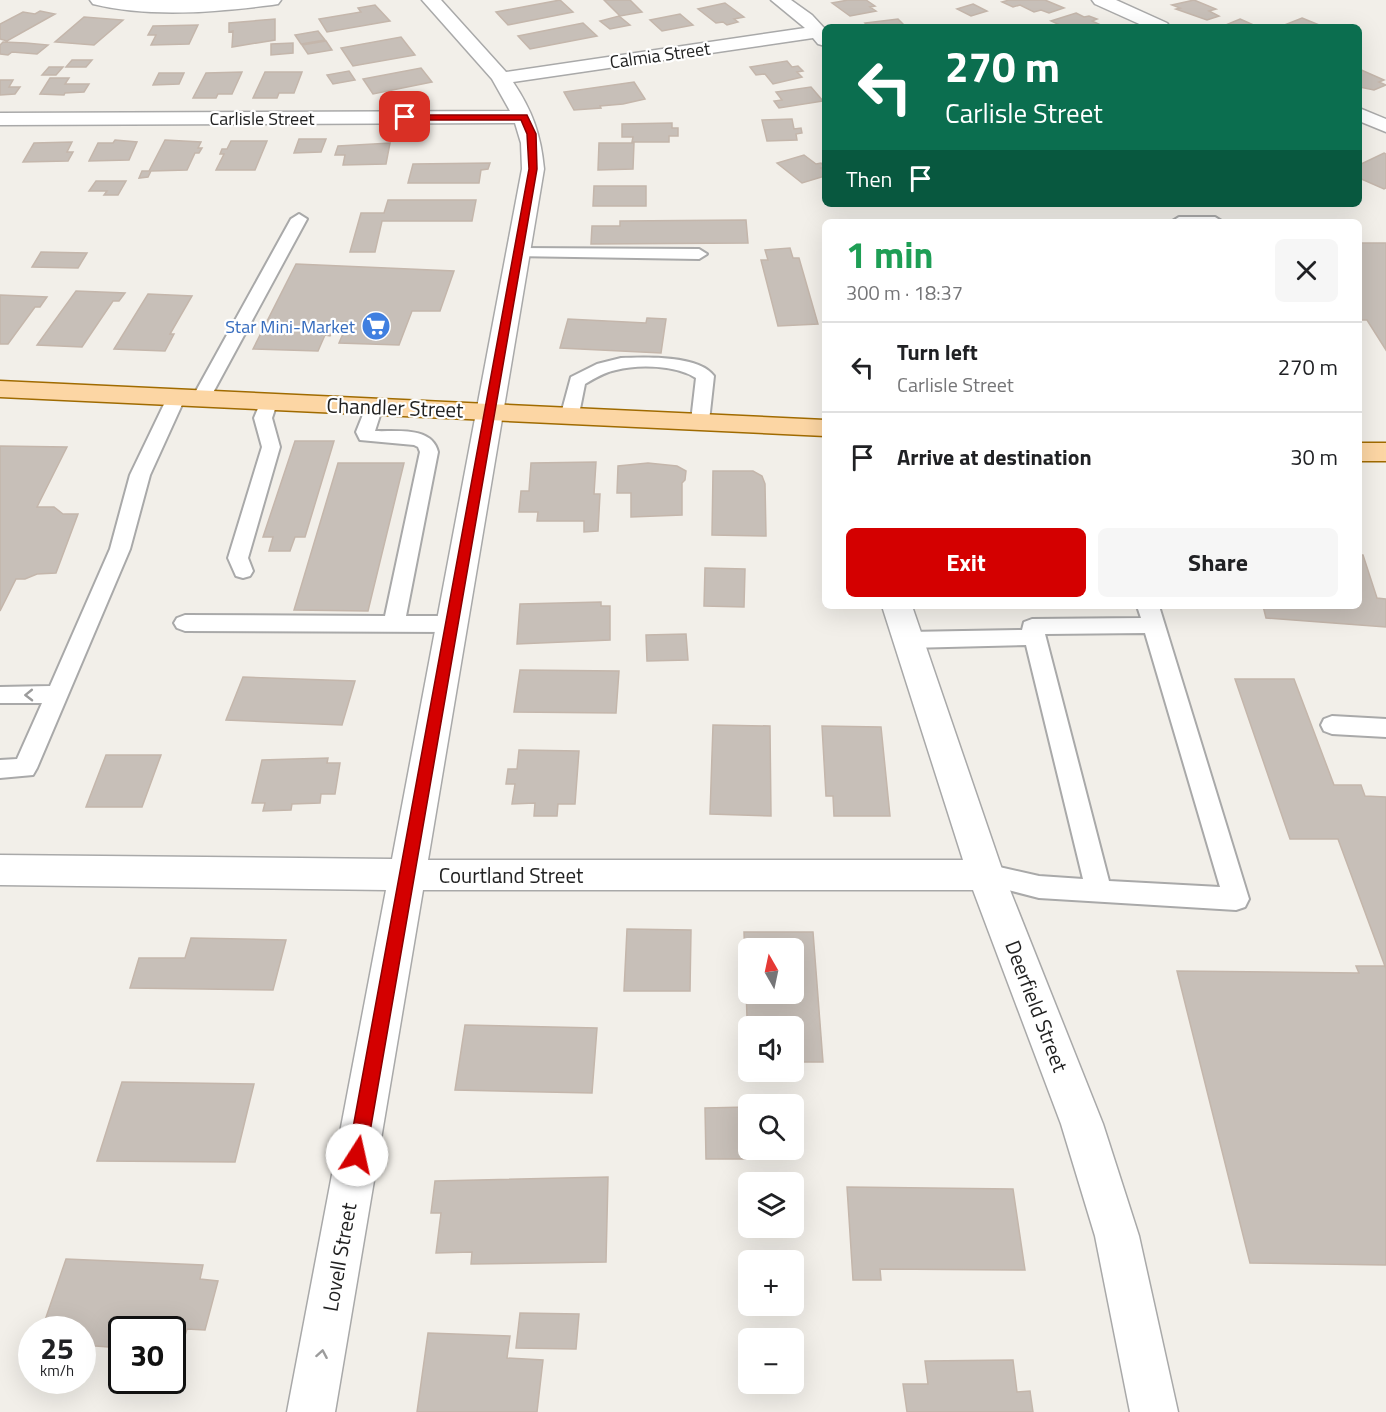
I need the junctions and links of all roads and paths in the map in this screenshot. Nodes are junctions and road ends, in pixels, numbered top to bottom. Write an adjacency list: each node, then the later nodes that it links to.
1 (99, 0): 2 (street)
2 (272, 0)
3 (431, 0): 8 (street, Lovell Street)
4 (780, 0): 7 (street)
5 (1101, 0): 6 (street)
6 (1154, 24)
7 (821, 36): 8 (street, Calmia Street)
8 (501, 78): 10 (street, Lovell Street)
9 (1362, 115): 12 (street)
10 (524, 117): 11 (street, Carlisle Street); 14 (street, Lovell Street)
11 (0, 119)
12 (1386, 126)
13 (299, 219): 17 (lane)
14 (518, 253): 15 (lane); 21 (street, Lovell Street)
15 (699, 254)
16 (1, 391): 17 (main road, Chandler Street)
17 (188, 399): 18 (main road, Chandler Street); 33 (lane)
18 (268, 403): 19 (main road, Chandler Street); 26 (lane)
19 (374, 406): 20 (main road, Chandler Street); 25 (lane)
20 (427, 408): 21 (main road, Chandler Street); 25 (lane)
21 (489, 410): 22 (main road, Chandler Street); 31 (street, Lovell Street)
22 (570, 414): 23 (main road, Chandler Street); 23 (lane)
23 (700, 421): 24 (main road, Chandler Street)
24 (822, 428)
25 (418, 440): 30 (lane)
26 (243, 571)
27 (1151, 616): 32 (lane); 41 (lane)
28 (184, 623): 30 (lane)
29 (903, 623): 32 (lane); 40 (street, Deerfield Street)
30 (394, 624): 31 (lane)
31 (451, 624): 39 (street, Lovell Street)
32 (1035, 637): 41 (lane)
33 (58, 694): 34 (lane, one-way to 34); 37 (lane)
34 (0, 695)
35 (1332, 725): 36 (lane)
36 (1386, 728)
37 (0, 769)
38 (0, 870): 39 (street, Courtland Street)
39 (406, 874): 40 (street, Courtland Street); 42 (street, Lovell Street, one-way to 39)
40 (986, 875): 41 (lane); 43 (street, Deerfield Street)
41 (1099, 891)
42 (311, 1412)
43 (1154, 1412)

